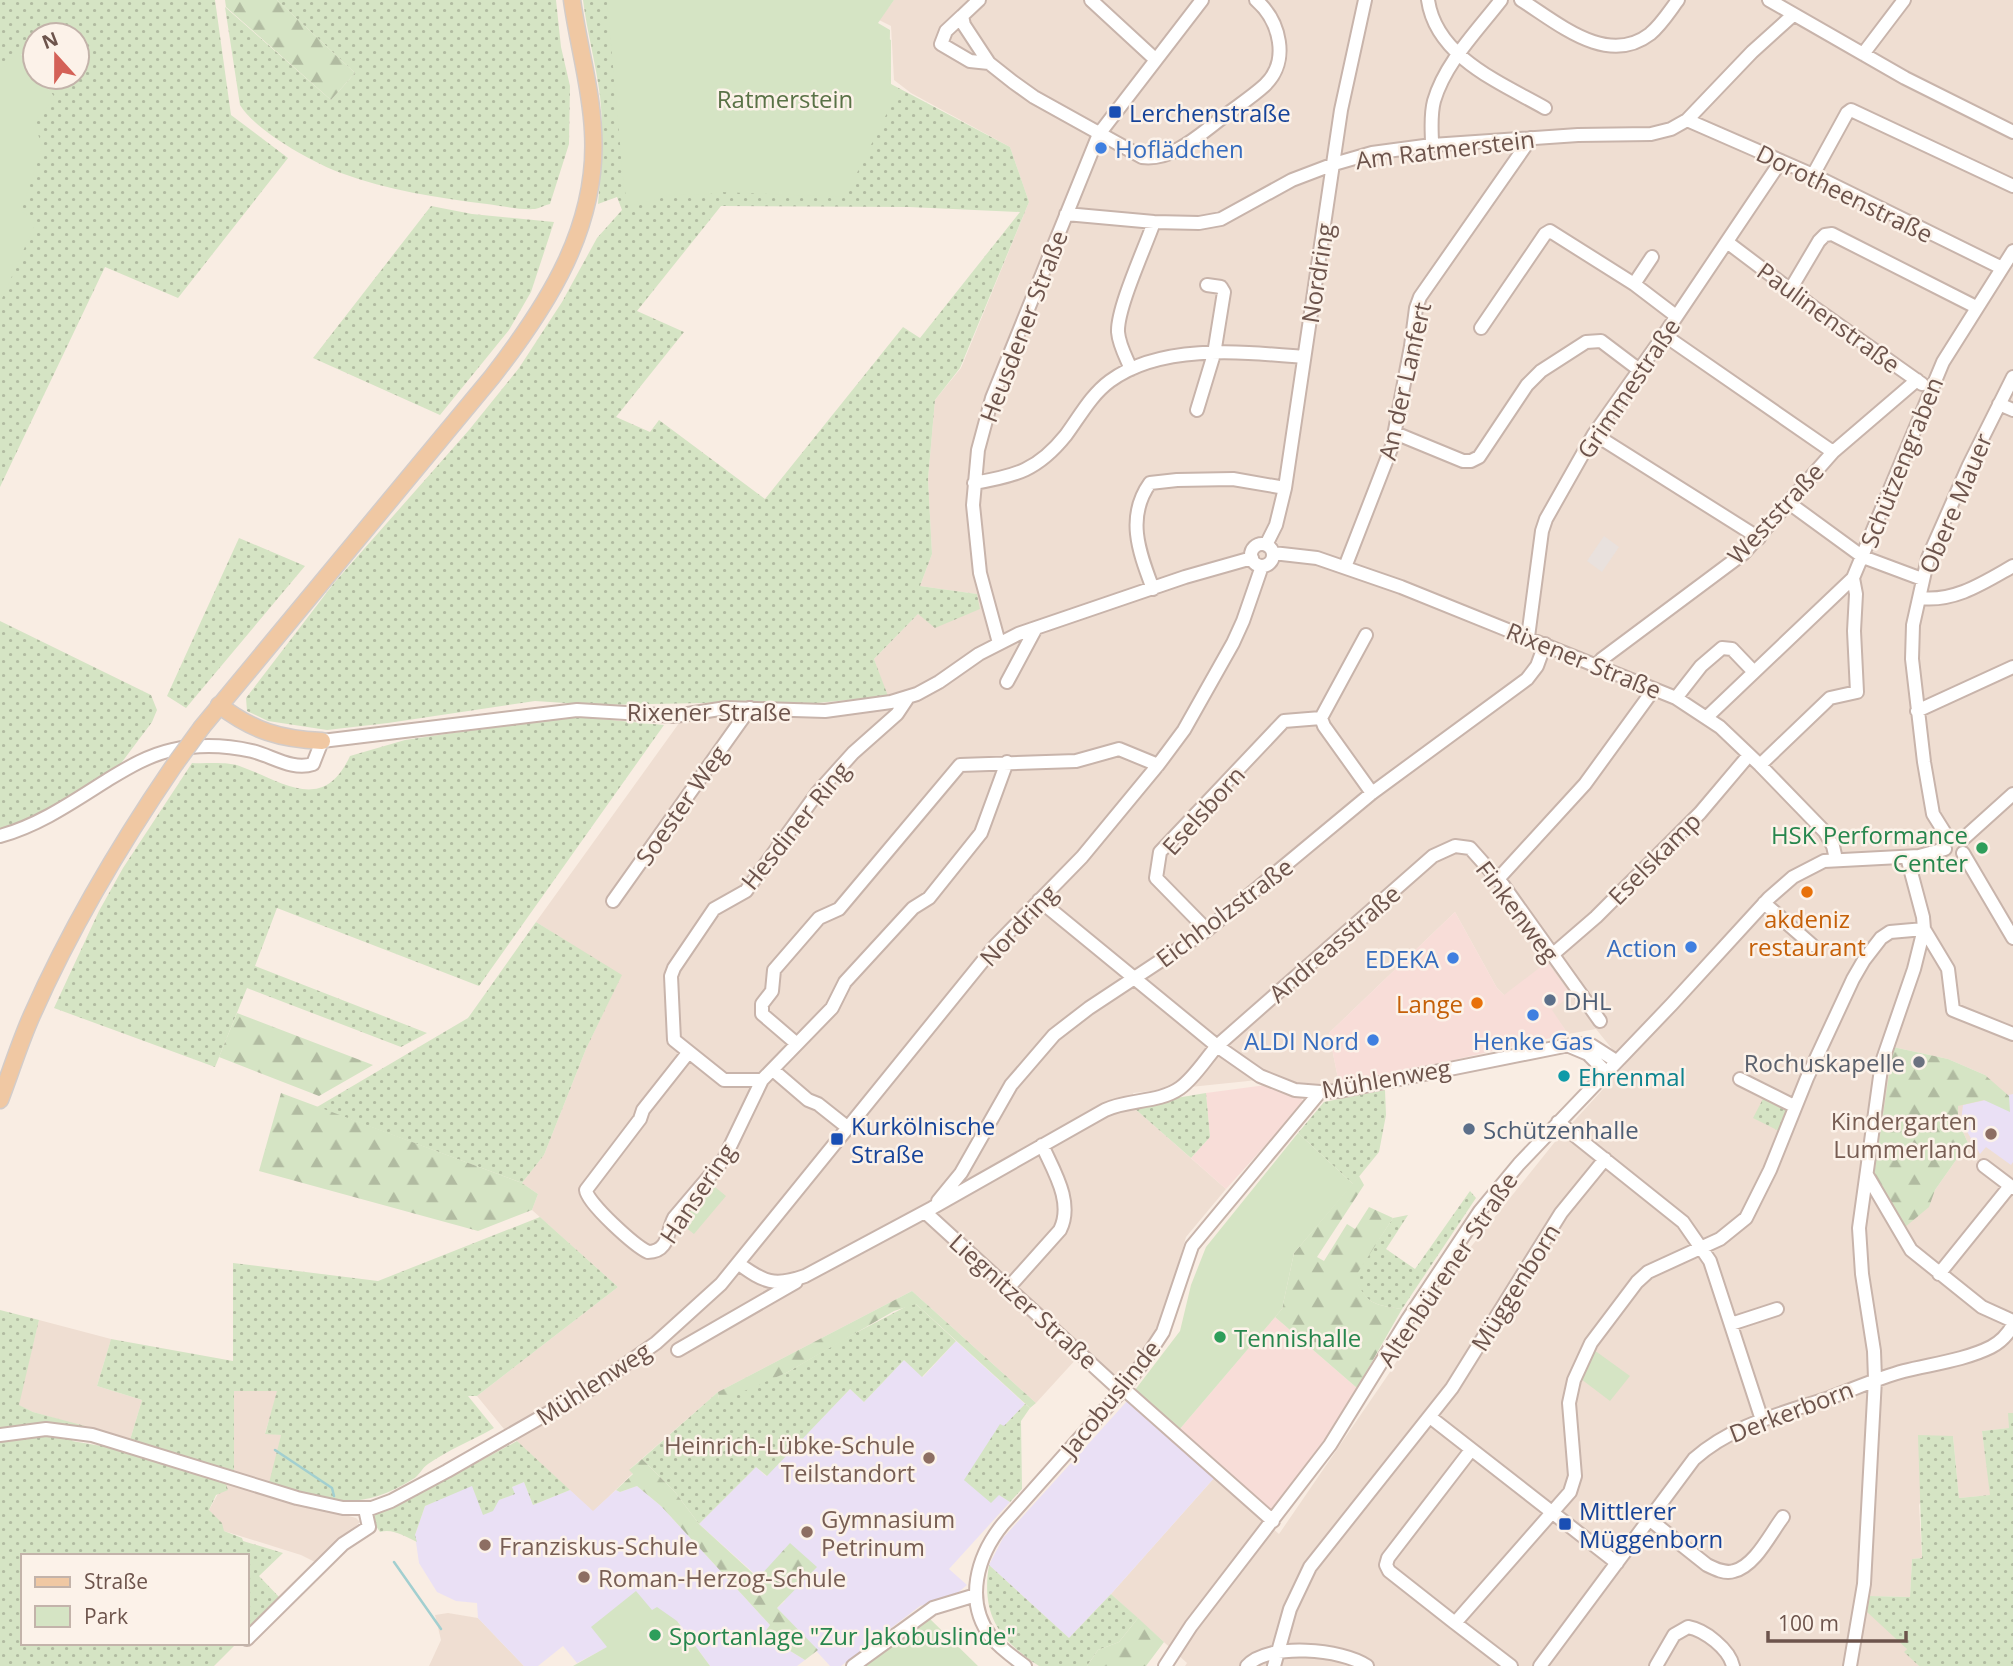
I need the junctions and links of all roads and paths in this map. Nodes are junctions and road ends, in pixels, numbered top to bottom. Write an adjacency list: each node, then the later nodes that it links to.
1 (572, 0): 80 (main road)
2 (979, 0): 14 (street)
3 (1091, 0): 17 (street)
4 (1202, 0): 17 (street)
5 (1256, 0): 22 (street)
6 (1365, 0): 26 (street, Nordring)
7 (1427, 0): 16 (street)
8 (1501, 0): 16 (street)
9 (1521, 0): 10 (street)
10 (1678, 0)
11 (1769, 0): 13 (street)
12 (1904, 0): 15 (street)
13 (1793, 15): 15 (street); 20 (street, Am Ratmerstein)
14 (962, 16): 18 (street); 18 (street)
15 (1863, 54): 21 (street)
16 (1459, 55): 19 (street); 24 (street)
17 (1156, 60): 22 (street)
18 (989, 63): 22 (street)
19 (1545, 108)
20 (1688, 120): 23 (street, Am Ratmerstein); 25 (street, Dorotheenstraße)
21 (2013, 132)
22 (1098, 134): 29 (street)
23 (1531, 138): 24 (street, Am Ratmerstein); 52 (street, An der Lanfert)
24 (1432, 145): 26 (street, Am Ratmerstein)
25 (1781, 161): 27 (street, Dorotheenstraße); 31 (street, Grimmestraße)
26 (1334, 164): 30 (street, Am Ratmerstein); 43 (street, Nordring)
27 (1813, 175): 28 (street); 34 (street, Dorotheenstraße)
28 (2013, 186)
29 (1066, 214): 30 (street, Am Ratmerstein); 55 (street, Heusdener Straße)
30 (1154, 222): 44 (street)
31 (1727, 242): 37 (street, Paulinenstraße); 39 (street, Grimmestraße)
32 (2013, 251): 34 (street, Schützengraben)
33 (1652, 257): 35 (street)
34 (2002, 268): 38 (street, Schützengraben)
35 (1634, 284): 39 (street); 40 (street)
36 (1207, 285): 42 (street)
37 (1790, 290): 38 (street); 47 (street, Paulinenstraße)
38 (1976, 307): 48 (street, Schützengraben)
39 (1676, 316): 41 (street, Grimmestraße)
40 (1481, 328)
41 (1664, 335): 45 (street, Grimmestraße); 54 (street)
42 (1214, 354): 43 (street); 44 (street); 50 (street)
43 (1304, 357): 56 (street, Nordring)
44 (1131, 369): 55 (street)
45 (1638, 369): 52 (street); 53 (street, Grimmestraße)
46 (2013, 377): 49 (street, Obere Mauer)
47 (1917, 380): 48 (street, Paulinenstraße); 54 (street, Weststraße)
48 (1930, 390): 60 (street, Schützengraben)
49 (1998, 404): 51 (street); 65 (street, Obere Mauer)
50 (1197, 410)
51 (2013, 410)
52 (1395, 433): 63 (street, An der Lanfert)
53 (1594, 434): 58 (street); 70 (street, Grimmestraße)
54 (1832, 452): 57 (street, Weststraße)
55 (974, 483): 71 (street, Heusdener Straße)
56 (1285, 488): 59 (street, Nordring); 66 (street)
57 (1789, 503): 58 (street, Weststraße); 60 (street)
58 (1759, 538): 73 (street, Weststraße)
59 (1269, 549): 61 (street); 61 (street); 63 (street, Rixener Straße)
60 (1863, 557): 64 (street, Schützengraben); 65 (street)
61 (1257, 562): 66 (street, Rixener Straße); 88 (street, Nordring)
62 (2013, 566): 67 (street)
63 (1345, 567): 70 (street, Rixener Straße)
64 (1853, 578): 75 (street); 89 (street, Schützengraben)
65 (1922, 579): 67 (street, Obere Mauer)
66 (1153, 589): 68 (street, Rixener Straße)
67 (1920, 598): 82 (street, Obere Mauer)
68 (1036, 628): 71 (street, Rixener Straße); 76 (street)
69 (1366, 635): 84 (street)
70 (1528, 637): 72 (street, Rixener Straße)
71 (999, 643): 79 (street, Rixener Straße)
72 (1545, 644): 73 (street, Rixener Straße); 90 (street, Eichholzstraße)
73 (1596, 666): 77 (street, Rixener Straße)
74 (2013, 667): 82 (street)
75 (1754, 672): 78 (street); 83 (street)
76 (1007, 682)
77 (1654, 689): 78 (street, Rixener Straße); 98 (street)
78 (1676, 698): 83 (street, Rixener Straße)
79 (907, 699): 81 (street, Rixener Straße); 114 (street, Hesdiner Ring)
80 (219, 705): 85 (main road); 121 (main road, bridge)
81 (750, 708): 85 (street, Rixener Straße); 100 (street, Soester Weg)
82 (1917, 711): 93 (street, Obere Mauer)
83 (1707, 717): 86 (street, Rixener Straße)
84 (1321, 718): 90 (street); 104 (street, Eselsborn)
85 (322, 741): 92 (street)
86 (1749, 755): 89 (street, Rixener Straße); 107 (street, Eselskamp)
87 (1007, 762): 88 (street); 111 (street); 111 (street)
88 (1158, 765): 99 (street, Nordring)
89 (1760, 765): 97 (street, Rixener Straße)
90 (1372, 793): 104 (street, Eichholzstraße)
91 (2013, 794): 95 (street)
92 (0, 836)
93 (1947, 843): 95 (street); 95 (street); 96 (street, Altenbürener Straße)
94 (1455, 846): 98 (street, Finkenweg); 113 (street, Andreasstraße)
95 (1963, 846): 102 (street)
96 (1907, 857): 97 (street, Altenbürener Straße); 103 (street)
97 (1836, 859): 101 (street, Altenbürener Straße)
98 (1498, 879): 107 (street, Finkenweg)
99 (1039, 900): 108 (street, Mühlenweg); 124 (street, Nordring)
100 (613, 901)
101 (1764, 903): 106 (street); 115 (street, Altenbürener Straße)
102 (2008, 916): 105 (street)
103 (1924, 929): 110 (street); 122 (street); 129 (street)
104 (1208, 930): 108 (street, Eichholzstraße)
105 (2013, 938)
106 (1812, 945)
107 (1552, 955): 109 (street, Finkenweg)
108 (1135, 978): 113 (street, Mühlenweg); 128 (street, Eichholzstraße)
109 (1600, 1021)
110 (2013, 1034)
111 (797, 1044): 116 (street)
112 (1565, 1045): 115 (street, Mühlenweg); 117 (street); 120 (street, Mühlenweg)
113 (1217, 1046): 120 (street, Mühlenweg); 125 (street, Mühlenweg)
114 (688, 1053): 119 (street, Hesdiner Ring); 119 (street, Hansering)
115 (1616, 1061): 117 (street, Altenbürener Straße)
116 (773, 1070): 119 (street); 124 (street)
117 (1606, 1072): 123 (street, Altenbürener Straße)
118 (1740, 1079): 122 (street)
119 (762, 1080)
120 (1320, 1092): 143 (street, Jacobuslinde)
121 (0, 1100)
122 (1794, 1106): 133 (street)
123 (1558, 1122): 126 (street); 152 (street, Altenbürener Straße)
124 (847, 1127): 134 (street, Nordring)
125 (1042, 1144): 130 (street, Mühlenweg); 137 (street)
126 (1605, 1159): 133 (street); 144 (street, Müggenborn)
127 (1984, 1166): 131 (street)
128 (961, 1172): 130 (street); 132 (street, Eichholzstraße)
129 (1867, 1175): 135 (street); 142 (street)
130 (978, 1182): 132 (street, Mühlenweg)
131 (2011, 1187): 135 (street)
132 (928, 1210): 136 (street, Mühlenweg); 137 (street, Liegnitzer Straße)
133 (1702, 1249): 140 (street); 149 (street)
134 (739, 1264): 136 (street, Mühlenweg); 148 (street, Mühlenweg)
135 (1939, 1274): 139 (street)
136 (805, 1276): 141 (street, Mühlenweg)
137 (1009, 1287): 143 (street, Liegnitzer Straße)
138 (1777, 1309): 140 (street)
139 (2013, 1323): 142 (street, Derkerborn)
140 (1731, 1324): 145 (street)
141 (678, 1350)
142 (1875, 1379): 145 (street, Derkerborn); 168 (street)
143 (1123, 1390): 152 (street, Liegnitzer Straße); 154 (street, Jacobuslinde)
144 (1430, 1417): 147 (street); 157 (street, Müggenborn)
145 (1762, 1420): 151 (street, Derkerborn)
146 (0, 1435): 148 (street, Mühlenweg)
147 (1471, 1450): 149 (street); 155 (street)
148 (365, 1509): 156 (street)
149 (1553, 1514): 153 (street); 155 (street)
150 (1783, 1517): 151 (street)
151 (1649, 1519): 153 (street, Derkerborn)
152 (1273, 1521): 160 (street, Altenbürener Straße)
153 (1617, 1563): 165 (street, Derkerborn)
154 (976, 1595): 158 (street); 159 (street, Jacobuslinde)
155 (1455, 1623): 164 (street)
156 (248, 1638)
157 (1277, 1651): 161 (street); 162 (street, Müggenborn); 163 (street)
158 (853, 1666)
159 (1025, 1666)
160 (1165, 1666)
161 (1247, 1666)
162 (1274, 1666)
163 (1367, 1666)
164 (1511, 1666)
165 (1540, 1666)
166 (1656, 1666): 167 (street)
167 (1733, 1666)
168 (1850, 1666)

